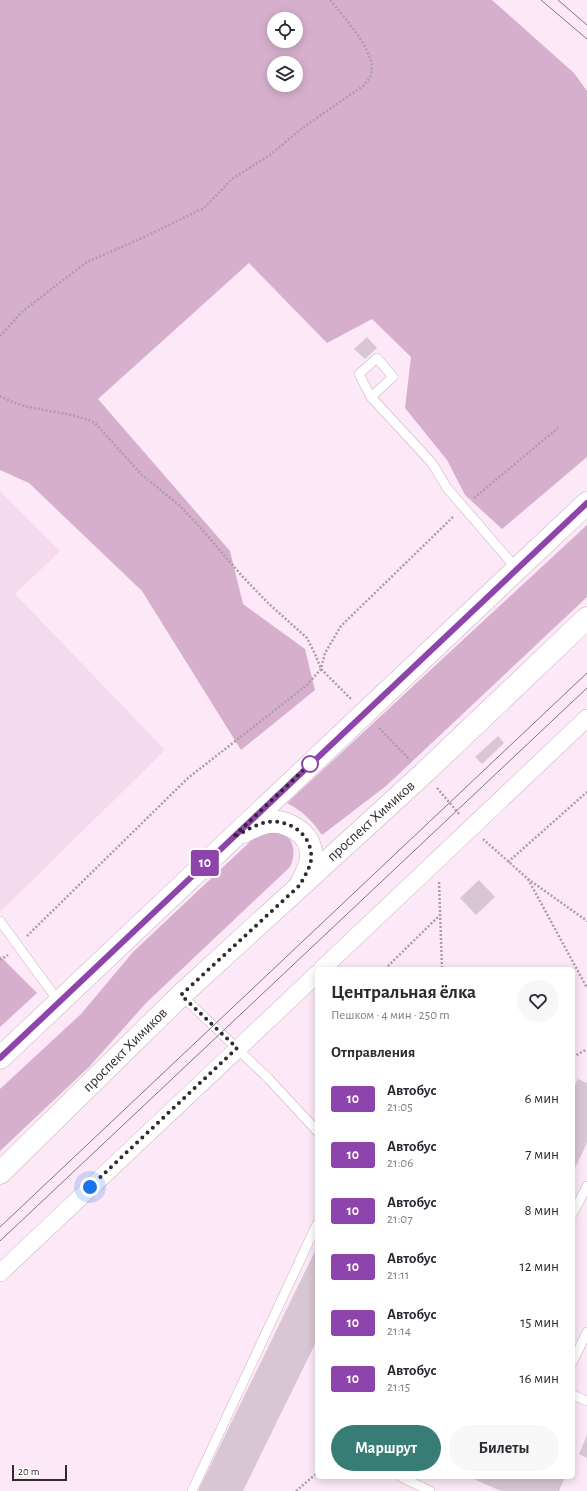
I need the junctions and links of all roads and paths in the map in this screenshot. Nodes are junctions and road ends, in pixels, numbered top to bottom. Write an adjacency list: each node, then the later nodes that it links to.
1 (330, 0): 2 (path)
2 (0, 336)
3 (0, 396): 10 (path)
4 (371, 397): 7 (lane)
5 (558, 428): 7 (path)
6 (587, 503): 8 (main road)
7 (464, 506): 8 (lane); 10 (path)
8 (516, 568): 11 (main road)
9 (587, 618): 19 (main road, проспект Химиков)
10 (321, 669): 11 (path); 23 (path)
11 (364, 713): 15 (main road)
12 (587, 718): 14 (street)
13 (587, 792): 17 (path)
14 (471, 828): 16 (street); 17 (path)
15 (233, 837): 19 (main road); 32 (main road)
16 (439, 859): 20 (path); 26 (street)
17 (508, 862): 18 (path)
18 (528, 879): 21 (path); 30 (path)
19 (300, 885): 31 (main road, проспект Химиков)
20 (440, 915): 27 (path); 28 (path)
21 (587, 920)
22 (0, 921): 32 (lane)
23 (25, 937)
24 (8, 954): 25 (path)
25 (0, 960)
26 (324, 967)
27 (387, 967)
28 (442, 967)
29 (315, 976): 33 (street)
30 (587, 988)
31 (181, 995): 33 (lane); 38 (main road, проспект Химиков)
32 (59, 1002): 36 (main road)
33 (237, 1048): 37 (lane); 42 (street)
34 (587, 1049): 35 (path)
35 (575, 1057)
36 (0, 1058)
37 (315, 1129)
38 (0, 1173)
39 (587, 1186): 40 (lane)
40 (575, 1209)
41 (315, 1228): 49 (lane)
42 (0, 1273)
43 (587, 1332): 44 (lane)
44 (575, 1357)
45 (575, 1397): 46 (lane)
46 (587, 1401)
47 (315, 1475): 50 (path)
48 (405, 1479): 51 (lane)
49 (192, 1491)
50 (296, 1491)
51 (430, 1491)

